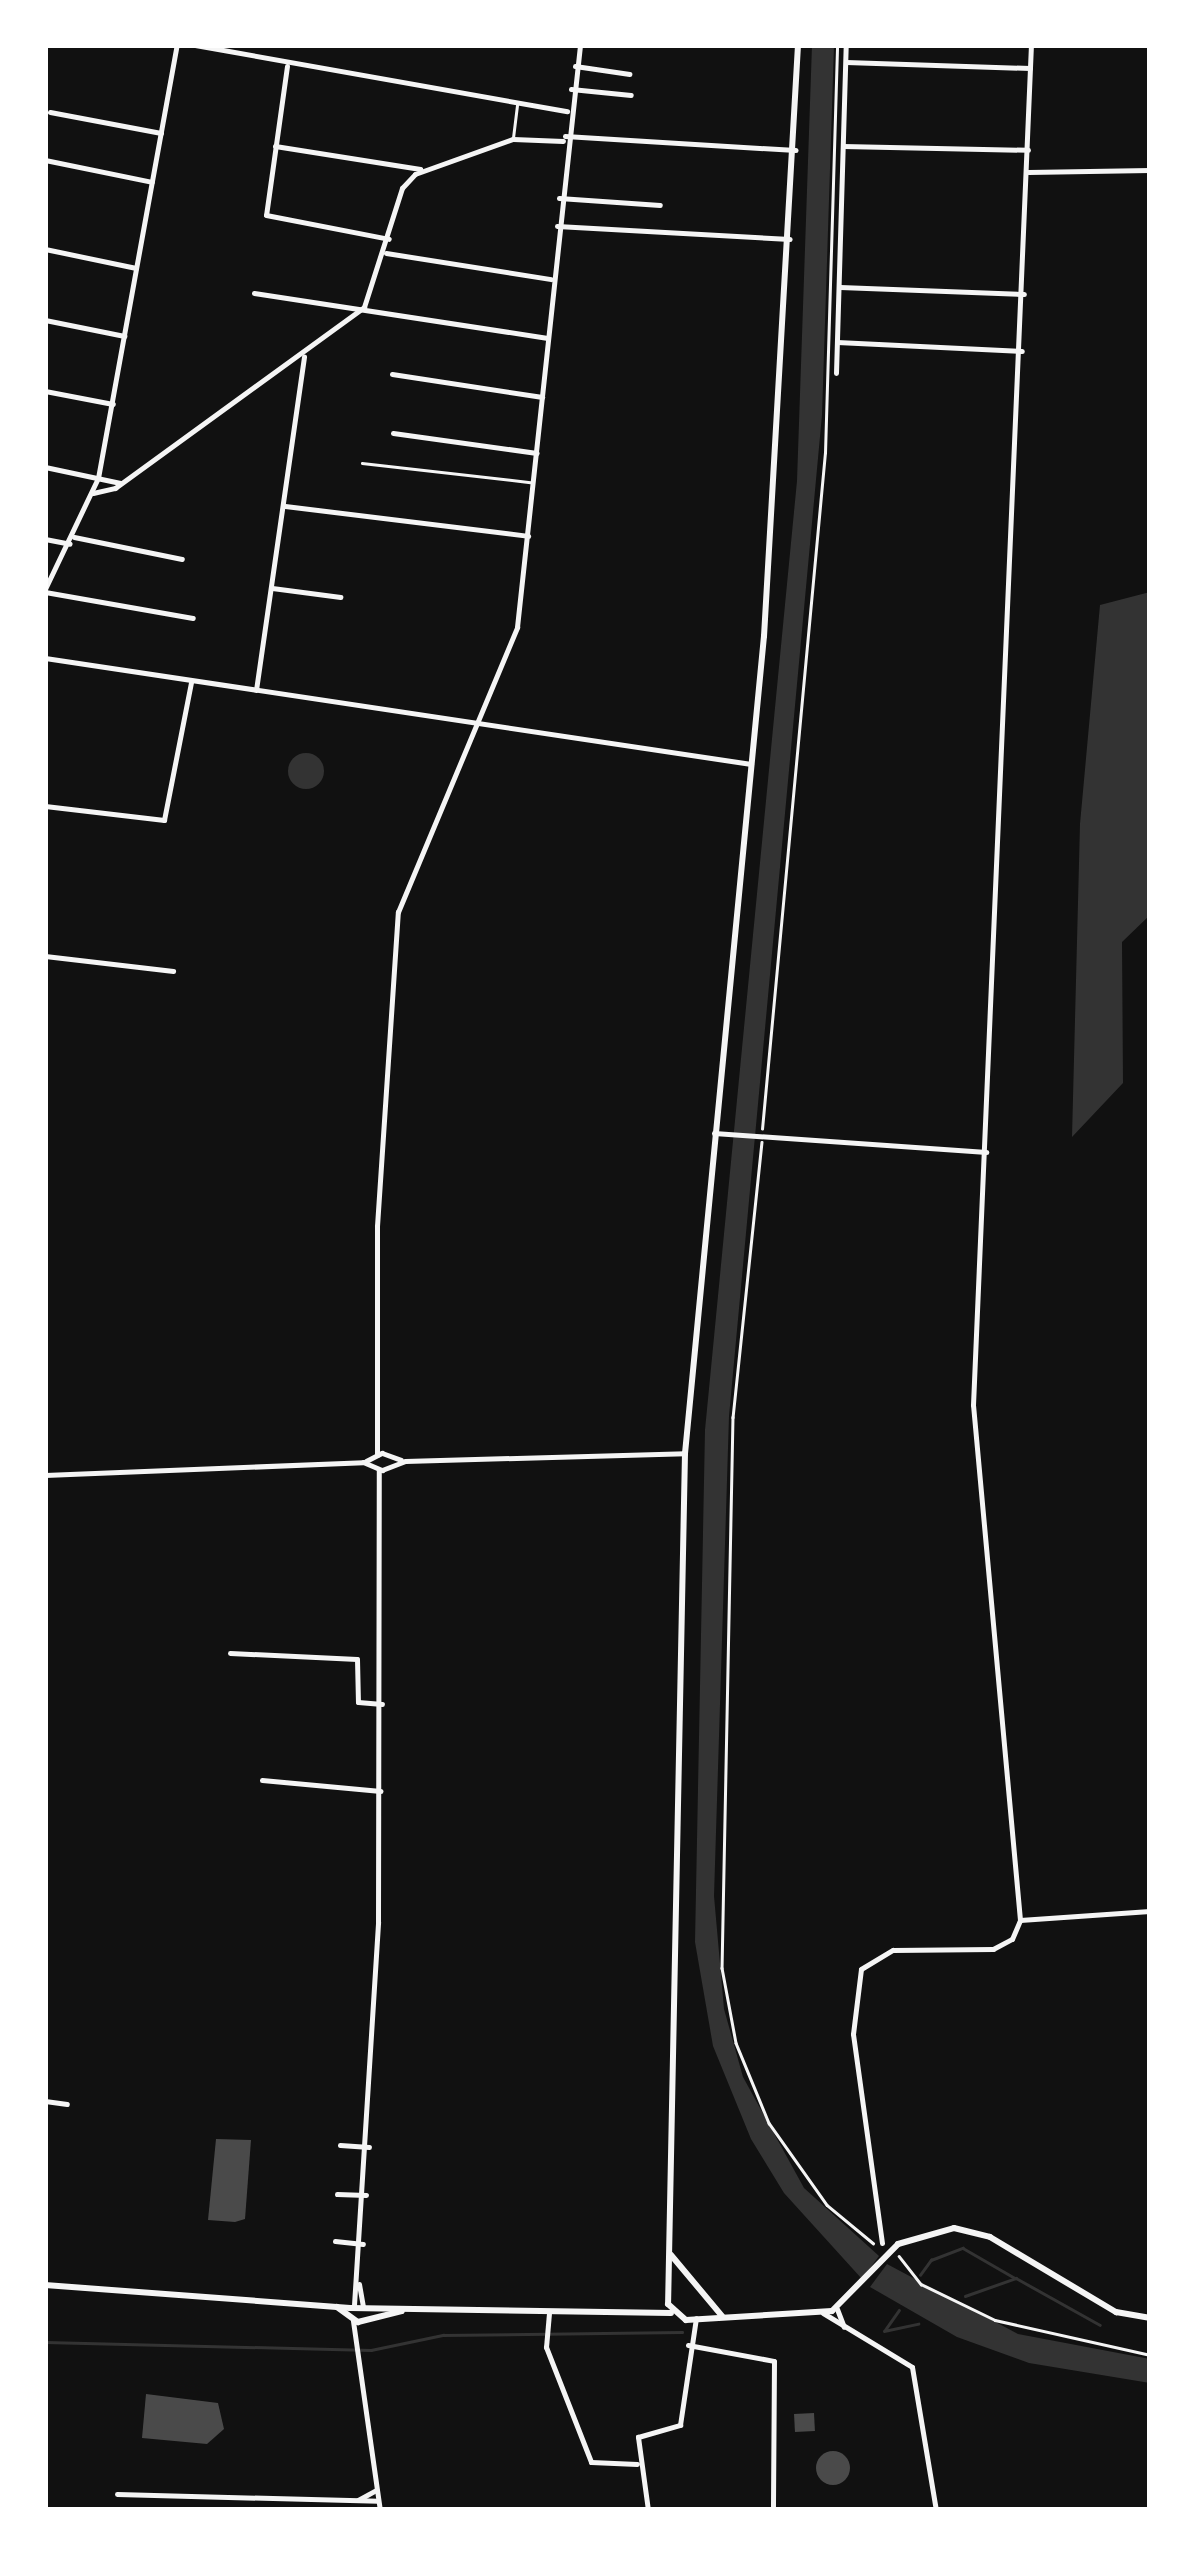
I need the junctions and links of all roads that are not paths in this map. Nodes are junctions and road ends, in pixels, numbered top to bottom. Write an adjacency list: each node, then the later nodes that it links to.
1 (177, 45): 17 (street)
2 (195, 45): 8 (street)
3 (580, 45): 9 (street)
4 (798, 45): 22 (street)
5 (846, 45): 7 (street)
6 (1030, 45): 10 (street)
7 (846, 62): 10 (street); 21 (street)
8 (287, 66): 14 (street); 20 (street)
9 (575, 66): 11 (street); 12 (street)
10 (1030, 68): 23 (street)
11 (630, 74)
12 (570, 88): 13 (street); 15 (street)
13 (631, 96)
14 (518, 105): 15 (street); 18 (lane)
15 (567, 110): 19 (street)
16 (50, 112): 17 (street)
17 (161, 134): 30 (street)
18 (512, 138): 19 (street); 26 (street)
19 (565, 138): 22 (street); 31 (street)
20 (275, 146): 25 (street); 34 (street)
21 (843, 146): 23 (street); 40 (street)
22 (796, 150): 35 (street)
23 (1028, 150): 28 (street)
24 (45, 160): 30 (street)
25 (405, 166): 26 (street); 29 (street)
26 (425, 170): 29 (street)
27 (1150, 170): 28 (street)
28 (1028, 172): 42 (street)
29 (409, 178): 34 (street)
30 (152, 182): 38 (street)
31 (559, 198): 32 (street); 33 (street)
32 (660, 204)
33 (557, 226): 35 (street); 39 (street)
34 (389, 238): 37 (street)
35 (790, 239): 76 (street)
36 (45, 249): 38 (street)
37 (386, 254): 39 (street); 43 (street)
38 (136, 268): 45 (street)
39 (552, 280): 46 (street)
40 (840, 287): 42 (street); 47 (street)
41 (254, 293): 43 (street)
42 (1024, 294): 48 (street)
43 (364, 307): 46 (street); 49 (street)
44 (45, 320): 45 (street)
45 (124, 336): 54 (street)
46 (548, 338): 53 (street)
47 (837, 342): 48 (street); 50 (street)
48 (1022, 351): 81 (street)
49 (304, 356): 61 (street); 63 (street)
50 (836, 373)
51 (392, 374): 53 (street)
52 (45, 391): 54 (street)
53 (542, 398): 56 (street)
54 (112, 404): 59 (street)
55 (393, 433): 56 (street)
56 (537, 453): 60 (street)
57 (362, 463): 60 (lane)
58 (45, 467): 59 (street)
59 (98, 478): 61 (street); 62 (street)
60 (534, 482): 64 (street)
61 (121, 484): 62 (street)
62 (93, 493): 66 (street)
63 (285, 506): 64 (street); 68 (street)
64 (528, 536): 75 (street)
65 (45, 540): 66 (street)
66 (72, 541): 67 (street); 69 (street)
67 (182, 559)
68 (272, 588): 70 (street); 74 (street)
69 (45, 590): 71 (street)
70 (340, 597)
71 (193, 618)
72 (45, 658): 73 (street)
73 (191, 682): 74 (street); 77 (street)
74 (256, 690): 75 (street)
75 (478, 723): 76 (street); 82 (street)
76 (751, 764): 80 (street)
77 (45, 806)
78 (45, 956): 79 (street)
79 (173, 971)
80 (714, 1133): 81 (street); 83 (street)
81 (986, 1152): 95 (street)
82 (382, 1439): 84 (street); 86 (street)
83 (685, 1453): 85 (street); 105 (street)
84 (388, 1454): 85 (street); 86 (street); 87 (street)
85 (404, 1461): 87 (street)
86 (377, 1462): 87 (street); 88 (street); 89 (street)
87 (390, 1467): 89 (street)
88 (45, 1475)
89 (384, 1485): 91 (street)
90 (230, 1653): 91 (street)
91 (382, 1704): 93 (street)
92 (262, 1780): 93 (street)
93 (380, 1791): 99 (street)
94 (1150, 1910): 95 (street)
95 (1020, 1920): 103 (street)
96 (45, 2101): 97 (street)
97 (67, 2104)
98 (340, 2145): 99 (street)
99 (369, 2147): 101 (street)
100 (336, 2194): 101 (street)
101 (366, 2196): 104 (street)
102 (334, 2242): 104 (street)
103 (884, 2243)
104 (363, 2244): 112 (street)
105 (670, 2254): 106 (street); 108 (street)
106 (696, 2284): 108 (street); 109 (street)
107 (45, 2285): 112 (street)
108 (669, 2294): 111 (street); 115 (street)
109 (706, 2302): 116 (street); 119 (street)
110 (837, 2310): 114 (street); 117 (street); 120 (street)
111 (672, 2312): 115 (street); 118 (street)
112 (357, 2313): 113 (street); 123 (street)
113 (548, 2313): 115 (street); 122 (street)
114 (824, 2313): 119 (street); 120 (street)
115 (642, 2314)
116 (698, 2317): 118 (street); 119 (street); 121 (street)
117 (1150, 2318)
118 (680, 2319): 121 (street)
119 (728, 2319)
120 (845, 2330): 130 (street)
121 (689, 2341): 122 (street); 129 (street)
122 (637, 2464): 128 (street)
123 (376, 2490): 125 (street); 126 (street)
124 (117, 2494): 126 (street)
125 (378, 2501): 126 (street); 127 (street)
126 (350, 2502)
127 (380, 2510)
128 (648, 2510)
129 (773, 2510)
130 (936, 2510)

